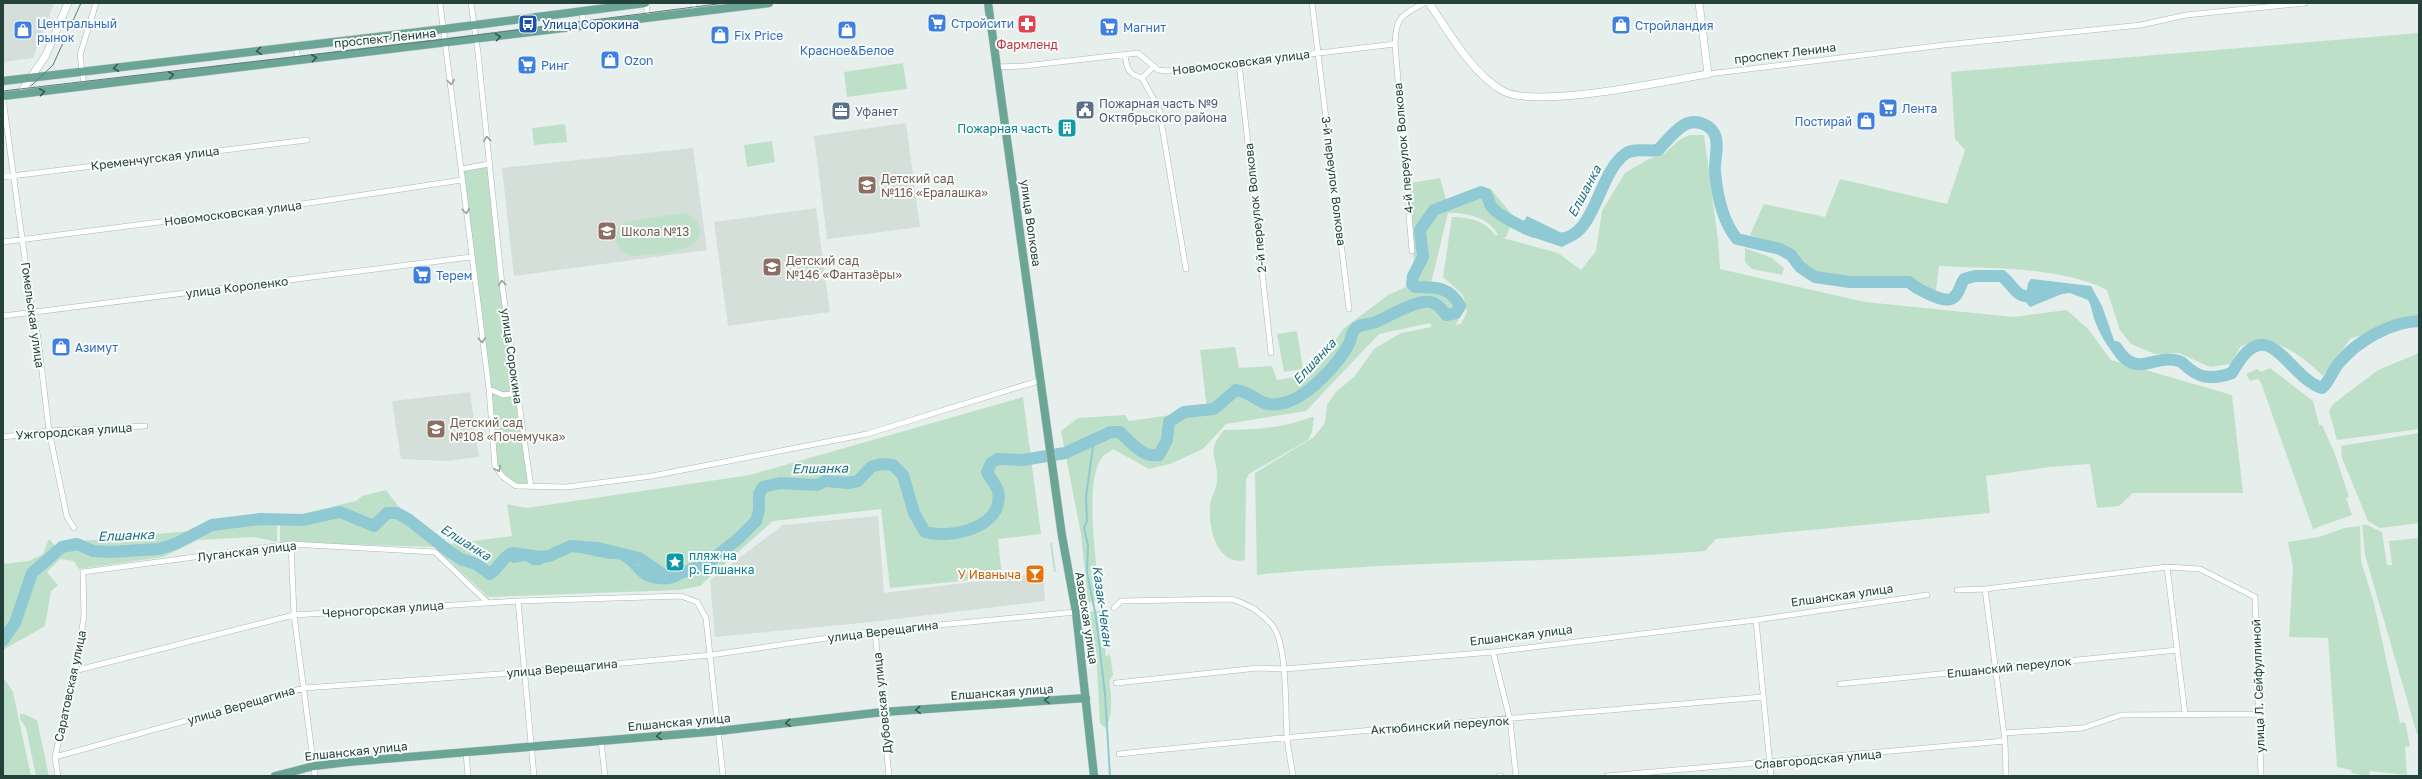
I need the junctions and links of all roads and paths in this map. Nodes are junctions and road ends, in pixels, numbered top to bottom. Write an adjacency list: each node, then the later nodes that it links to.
1 (68, 3): 32 (street)
2 (96, 3): 30 (street)
3 (440, 3): 19 (street)
4 (471, 3): 17 (street, улица Сорокина)
5 (646, 3): 14 (main road, проспект Ленина); 16 (street)
6 (694, 3): 15 (street)
7 (769, 3): 15 (main road, проспект Ленина)
8 (988, 3): 29 (main road, улица Волкова)
9 (1312, 3): 24 (street, 3-й переулок Волкова)
10 (1424, 3): 22 (street, 4-й переулок Волкова)
11 (1429, 3): 31 (street, проспект Ленина)
12 (1699, 3): 31 (street)
13 (2305, 3): 31 (street, проспект Ленина)
14 (582, 11): 17 (main road, проспект Ленина); 18 (street)
15 (694, 12): 16 (main road, проспект Ленина)
16 (648, 18): 18 (main road, проспект Ленина)
17 (474, 26): 19 (main road, проспект Ленина); 20 (street, улица Сорокина)
18 (583, 26): 20 (main road, проспект Ленина, one-way to 18)
19 (444, 29): 21 (street); 23 (main road, проспект Ленина)
20 (476, 40): 21 (main road, проспект Ленина); 39 (street, улица Сорокина, one-way to 20)
21 (446, 44): 26 (main road, проспект Ленина, one-way to 21); 40 (street, one-way to 40)
22 (1395, 44): 24 (street, Новомосковская улица); 46 (street, 4-й переулок Волкова)
23 (296, 47): 26 (street); 30 (main road, проспект Ленина, one-way to 30)
24 (1318, 53): 27 (street, Новомосковская улица); 49 (street, 3-й переулок Волкова)
25 (1125, 55): 28 (street, Новомосковская улица); 29 (street, Новомосковская улица); 33 (street)
26 (298, 60): 35 (main road, проспект Ленина, one-way to 26)
27 (1240, 63): 28 (street, Новомосковская улица); 52 (street, 2-й переулок Волкова)
28 (1154, 66): 33 (street)
29 (997, 67): 53 (main road, улица Волкова)
30 (82, 72): 32 (main road, проспект Ленина); 35 (street)
31 (1708, 74)
32 (33, 77): 34 (main road, проспект Ленина); 36 (street)
33 (1142, 78): 48 (street)
34 (3, 82)
35 (84, 86): 36 (main road, проспект Ленина, one-way to 35)
36 (18, 95): 37 (main road, проспект Ленина)
37 (3, 97): 41 (street, Гомельская улица)
38 (307, 140): 41 (street, Кременчугская улица)
39 (490, 164): 40 (street); 55 (street, улица Сорокина, one-way to 39)
40 (461, 169): 43 (street)
41 (13, 175): 42 (street, Кременчугская улица); 44 (street, Гомельская улица)
42 (3, 177)
43 (462, 180): 44 (street, Новомосковская улица); 47 (street, one-way to 47)
44 (22, 239): 45 (street, Новомосковская улица); 50 (street, Гомельская улица)
45 (3, 242)
46 (1412, 251)
47 (471, 257): 50 (street, улица Короленко); 54 (street, one-way to 54)
48 (1186, 269)
49 (1349, 309)
50 (32, 311): 51 (street, улица Короленко); 57 (street, Гомельская улица)
51 (3, 316)
52 (1271, 353)
53 (1040, 380): 59 (main road, улица Волкова); 60 (street)
54 (488, 389): 55 (street); 60 (street, one-way to 60)
55 (517, 393): 60 (street, улица Сорокина)
56 (145, 426): 57 (street, Ужгородская улица)
57 (48, 431): 58 (street, Ужгородская улица); 61 (street, Гомельская улица)
58 (3, 437)
59 (1050, 447): 71 (main road, Азовская улица)
60 (531, 488)
61 (74, 528)
62 (291, 544): 64 (street, Луганская улица); 69 (street, Луганская улица); 72 (street)
63 (2167, 566): 65 (street); 75 (street); 89 (street, улица Л. Сейфуллиной)
64 (83, 572): 80 (street, Саратовская улица)
65 (1985, 589): 66 (street); 78 (street)
66 (1957, 590)
67 (1927, 595): 73 (street, Елшанская улица)
68 (518, 601): 69 (street, Черногорская улица); 77 (street, Черногорская улица); 81 (street)
69 (488, 603): 72 (street, Черногорская улица)
70 (1114, 608): 79 (street)
71 (1076, 612): 74 (street, улица Верещагина); 86 (main road, Азовская улица)
72 (294, 615): 80 (street, Черногорская улица); 84 (street)
73 (1756, 620): 76 (street, Елшанская улица); 85 (street)
74 (875, 631): 77 (street, улица Верещагина); 87 (street, Дубовская улица)
75 (2177, 650): 78 (street, Елшанский переулок); 88 (street)
76 (1493, 652): 79 (street, Елшанская улица); 90 (street)
77 (711, 655): 81 (street, улица Верещагина); 91 (street)
78 (1994, 668): 83 (street, Елшанский переулок); 92 (street)
79 (1284, 669): 82 (street, Елшанская улица); 93 (street)
80 (74, 671): 99 (street, Саратовская улица)
81 (526, 672): 84 (street, улица Верещагина); 96 (street)
82 (1116, 683)
83 (1840, 684)
84 (304, 688): 99 (street, улица Верещагина); 101 (street)
85 (1762, 697): 90 (street, Актюбинский переулок); 100 (street)
86 (1086, 698): 87 (main road, Елшанская улица, one-way to 87); 110 (main road, Азовская улица)
87 (882, 712): 91 (main road, Елшанская улица, one-way to 91); 109 (street, Дубовская улица)
88 (2185, 713): 89 (street); 92 (street)
89 (2259, 714): 116 (street, улица Л. Сейфуллиной)
90 (1510, 720): 93 (street, Актюбинский переулок); 112 (street)
91 (719, 731): 94 (main road, Елшанская улица, one-way to 94); 108 (street)
92 (2004, 733): 95 (street)
93 (1287, 736): 98 (street, Актюбинский переулок); 111 (street)
94 (601, 741): 96 (main road, Елшанская улица); 107 (street)
95 (2005, 741): 100 (street, Славгородская улица); 115 (street)
96 (533, 748): 97 (main road, Елшанская улица); 106 (street)
97 (466, 753): 101 (main road, Елшанская улица); 105 (street)
98 (1119, 754)
99 (54, 758): 102 (street, Саратовская улица)
100 (1769, 763): 113 (street, Славгородская улица); 114 (street)
101 (314, 766): 103 (main road, Елшанская улица); 104 (street)
102 (58, 776)
103 (274, 776)
104 (315, 776)
105 (468, 776)
106 (534, 776)
107 (605, 776)
108 (723, 776)
109 (889, 776)
110 (1094, 776)
111 (1293, 776)
112 (1516, 776)
113 (1607, 776)
114 (1771, 776)
115 (2006, 776)
116 (2261, 776)

